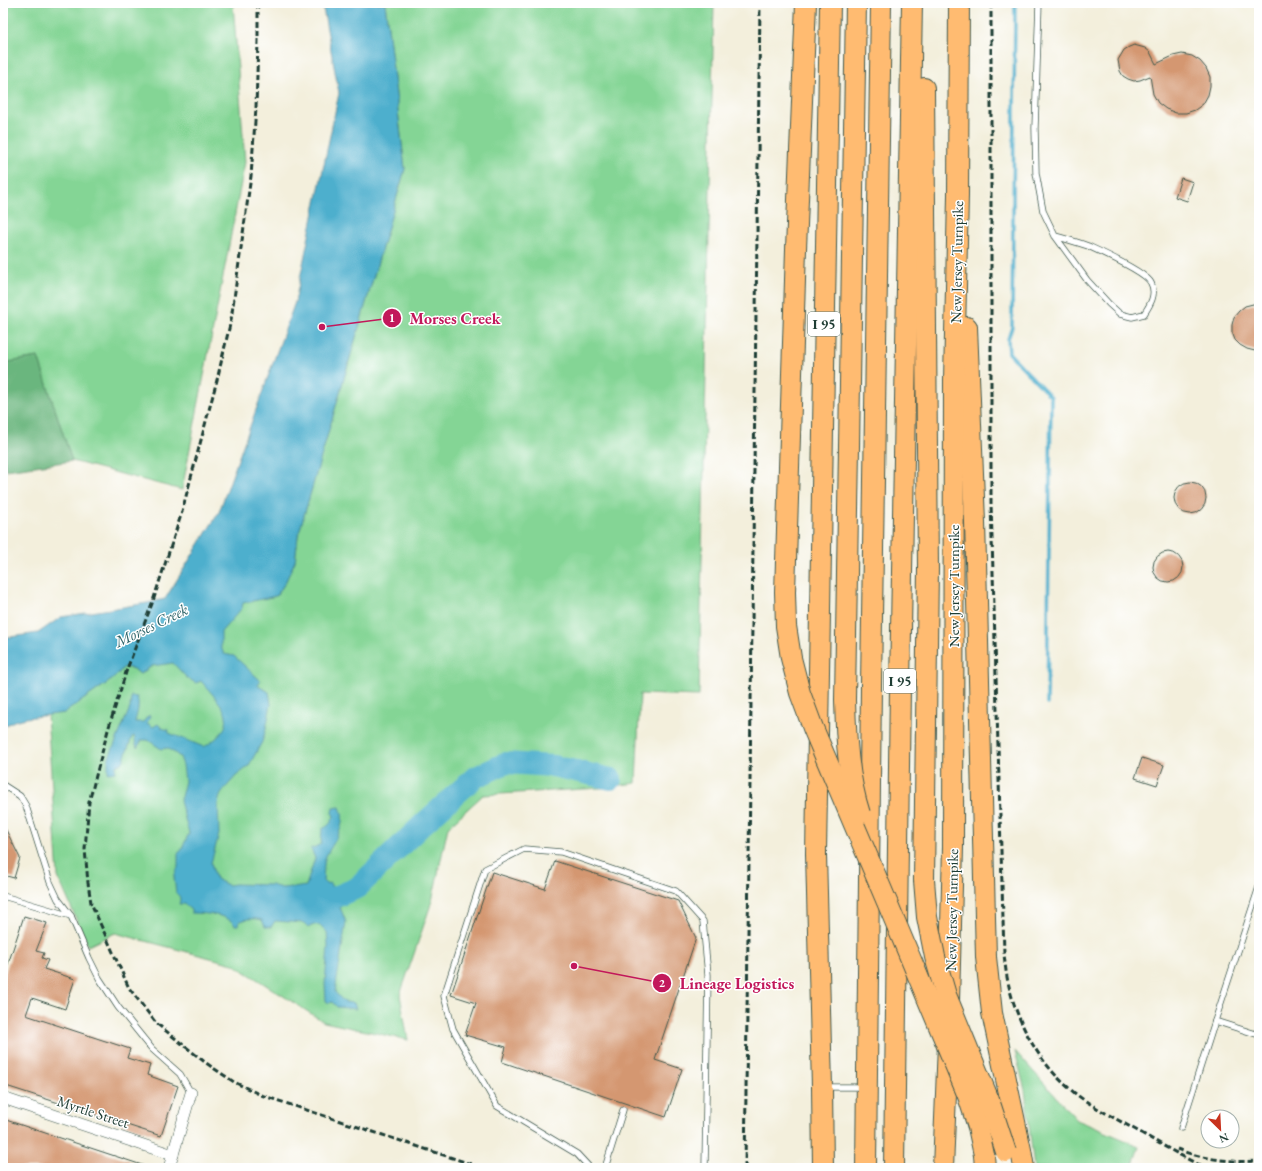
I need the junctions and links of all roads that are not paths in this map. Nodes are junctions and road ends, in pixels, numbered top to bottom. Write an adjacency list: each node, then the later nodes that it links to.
1 (806, 3): 15 (highway, bridge)
2 (830, 3): 19 (highway, I 95)
3 (856, 3): 15 (highway, bridge)
4 (881, 3): 20 (highway, I 95)
5 (912, 3): 9 (highway, I 95)
6 (918, 3): 9 (highway)
7 (959, 3): 10 (highway, New Jersey Turnpike)
8 (1039, 3): 11 (lane)
9 (916, 195): 26 (highway, bridge); 34 (highway, I 95)
10 (958, 195): 35 (highway, New Jersey Turnpike); 36 (highway)
11 (1055, 236): 11 (lane)
12 (3, 785): 16 (lane)
13 (1259, 887): 17 (lane)
14 (3, 896): 16 (lane)
15 (887, 902): 27 (highway, bridge)
16 (71, 916): 21 (lane)
17 (1215, 1021): 18 (lane); 24 (lane)
18 (1259, 1035)
19 (822, 1087): 20 (lane); 32 (highway, I 95)
20 (868, 1087): 33 (highway, I 95)
21 (191, 1093): 25 (street)
22 (3, 1098): 25 (street, Myrtle Street)
23 (623, 1110): 30 (lane)
24 (1181, 1128)
25 (173, 1155): 28 (street)
26 (1008, 1160)
27 (985, 1162)
28 (169, 1168)
29 (590, 1168): 31 (lane)
30 (605, 1168)
31 (705, 1168)
32 (823, 1168)
33 (866, 1168)
34 (894, 1168)
35 (943, 1168)
36 (1024, 1168)

